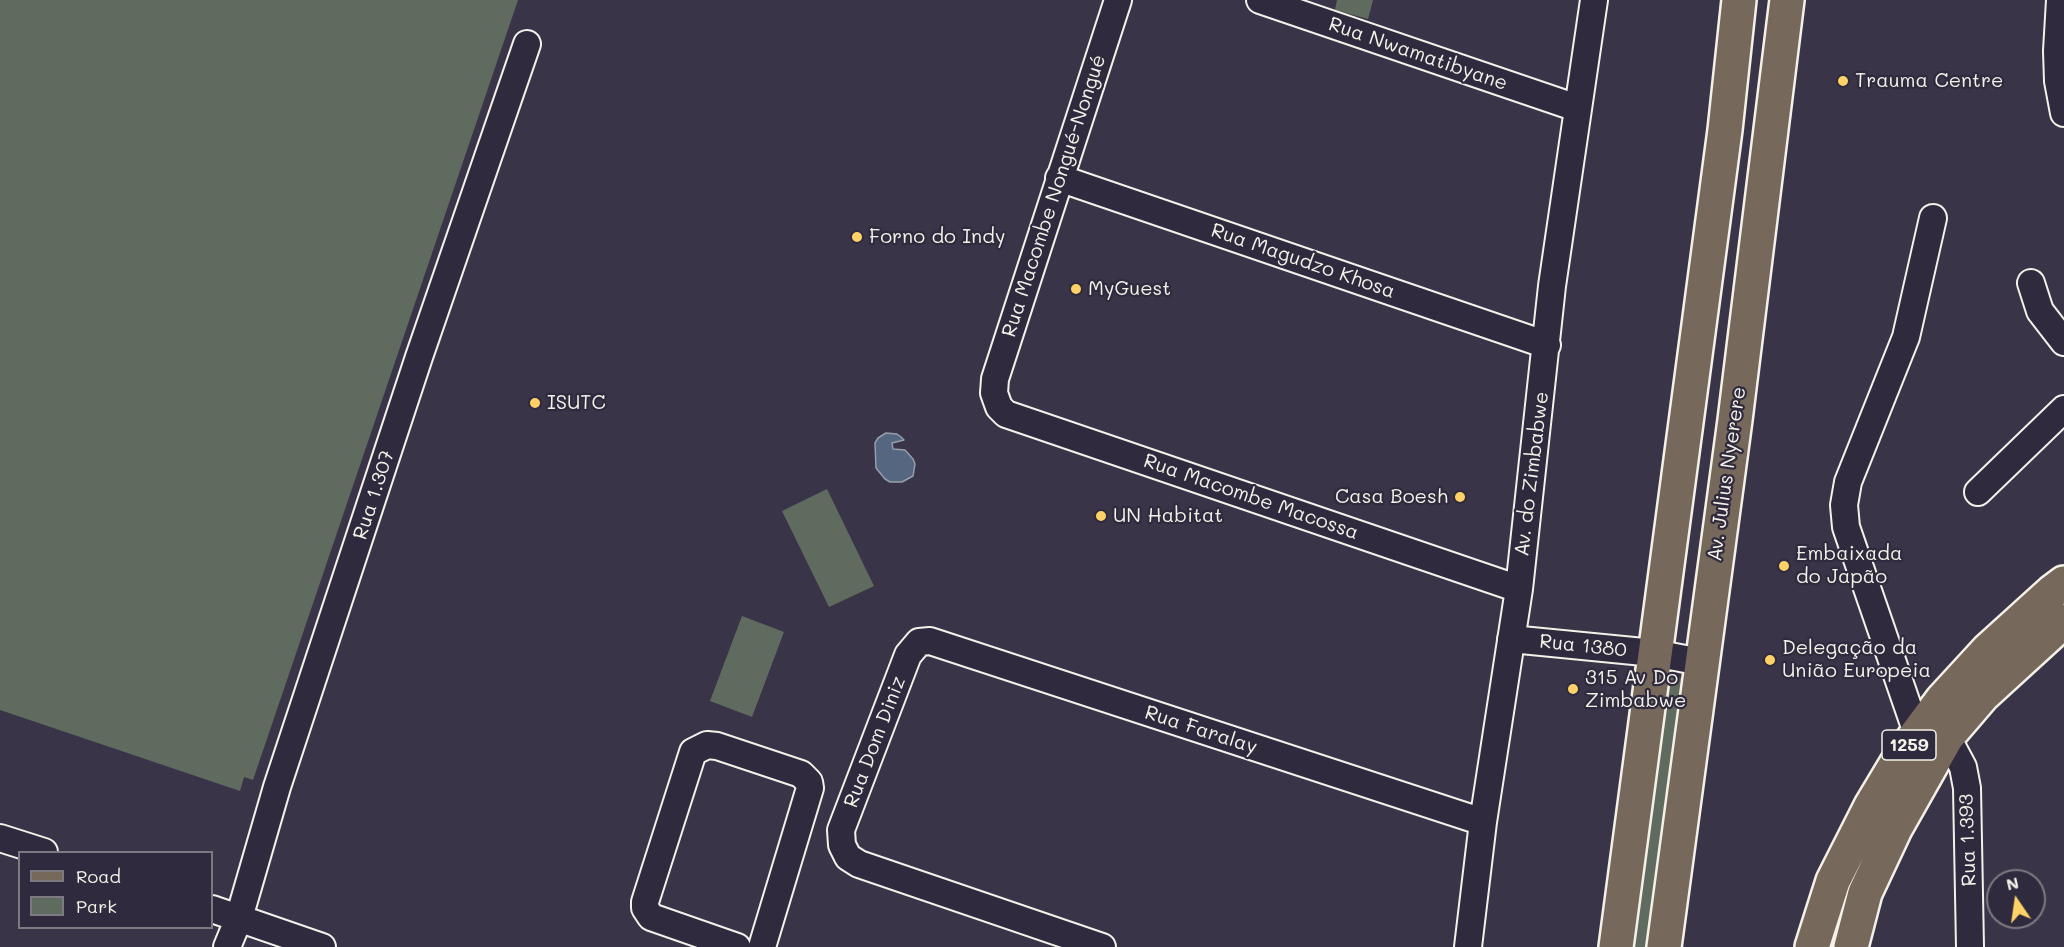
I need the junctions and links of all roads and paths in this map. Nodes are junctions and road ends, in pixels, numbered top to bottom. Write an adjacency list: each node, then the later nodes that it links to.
1 (1118, 0): 10 (street, Rua Macombe Nongué-Nongué)
2 (1260, 0): 8 (street, Rua Nwamatibyane)
3 (1594, 0): 8 (street, Av. do Zimbabwe)
4 (1739, 0): 23 (main road)
5 (1787, 0): 24 (main road, Av. Julius Nyerere)
6 (2060, 0): 9 (street)
7 (527, 44): 30 (street, Rua 1.307)
8 (1577, 108): 14 (street, Av. do Zimbabwe)
9 (2064, 113)
10 (1059, 178): 14 (street, Rua Magudzo Khosa); 15 (street, Rua Macombe Nongué-Nongué)
11 (1933, 218): 25 (street, Rua 1.393)
12 (2031, 283): 13 (street)
13 (2064, 342)
14 (1547, 345): 19 (street, Av. do Zimbabwe)
15 (994, 393): 19 (street, Rua Macombe Macossa)
16 (2064, 409): 17 (street)
17 (1978, 492)
18 (2064, 583): 25 (main road, 1259)
19 (1519, 589): 21 (street, Av. do Zimbabwe)
20 (2064, 621): 25 (main road)
21 (1511, 639): 23 (street, Rua 1380); 26 (street, Av. do Zimbabwe)
22 (919, 642): 26 (street, Rua Faralay); 35 (street, Rua Dom Diniz)
23 (1654, 653): 24 (street, Rua 1380); 37 (main road)
24 (1701, 662): 38 (main road, Av. Julius Nyerere)
25 (1932, 735): 39 (main road, 1259); 40 (main road); 41 (street, Rua 1.393)
26 (1484, 822): 36 (street, Av. do Zimbabwe)
27 (0, 838): 28 (street)
28 (41, 851)
29 (213, 909): 30 (street)
30 (238, 918): 31 (street, Rua 1.307); 32 (street)
31 (227, 947)
32 (322, 947)
33 (736, 947): 34 (street)
34 (762, 947)
35 (1102, 947)
36 (1468, 947)
37 (1616, 947)
38 (1664, 947)
39 (1812, 947)
40 (1851, 947)
41 (1970, 947)

